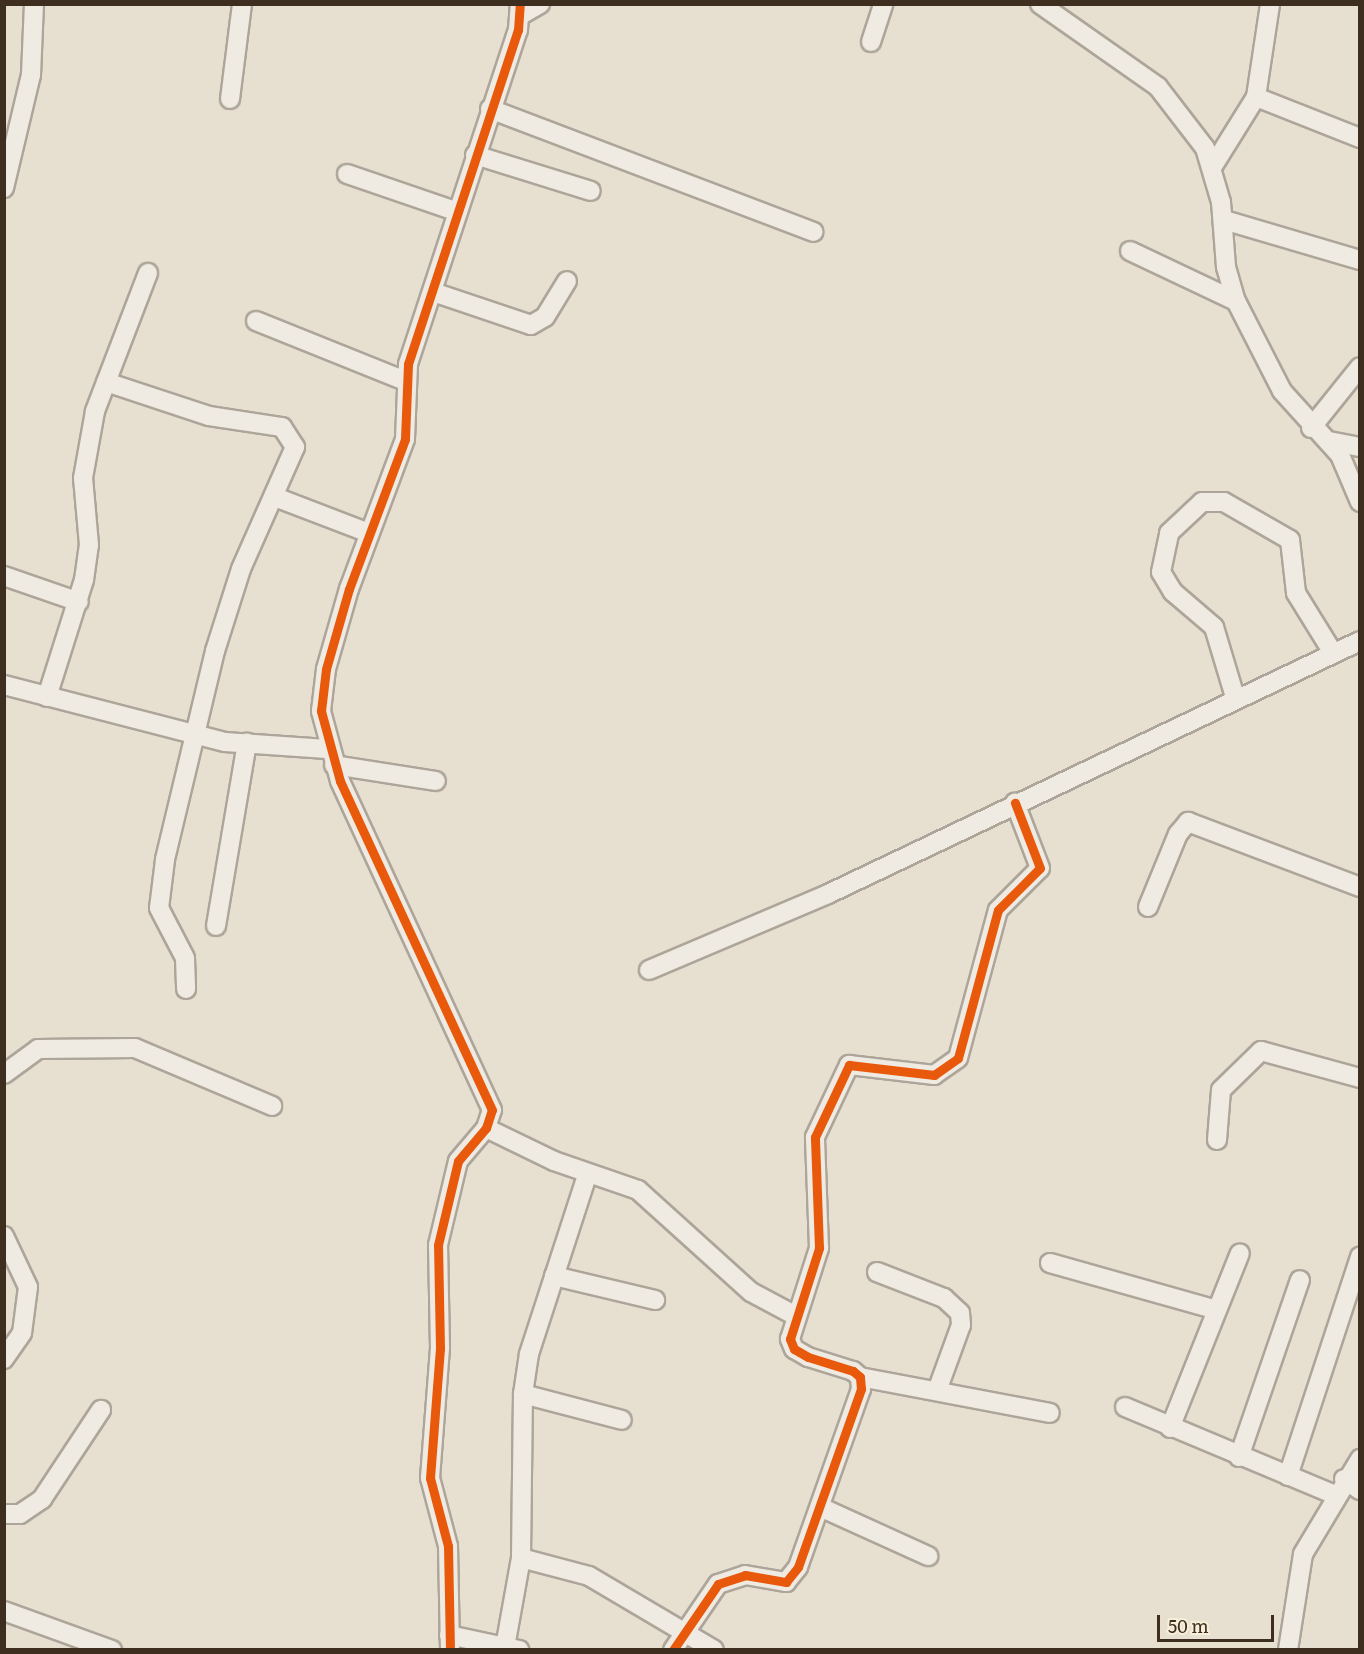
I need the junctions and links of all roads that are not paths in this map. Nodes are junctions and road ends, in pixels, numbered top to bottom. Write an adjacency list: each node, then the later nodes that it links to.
1 (34, 4): 16 (street)
2 (242, 4): 10 (street)
3 (540, 4): 7 (street)
4 (883, 4): 8 (street)
5 (1040, 4): 14 (street)
6 (1270, 4): 9 (street)
7 (520, 10): 11 (street)
8 (871, 42)
9 (1256, 98): 12 (street); 14 (street)
10 (230, 99)
11 (490, 109): 13 (street); 20 (street)
12 (1359, 138)
13 (475, 155): 17 (street); 18 (street)
14 (1213, 166): 19 (street)
15 (347, 174): 18 (street)
16 (4, 188)
17 (591, 191)
18 (458, 212): 25 (street)
19 (1224, 220): 22 (street); 26 (street)
20 (813, 232)
21 (1130, 251): 26 (street)
22 (1359, 260)
23 (148, 273): 29 (street)
24 (567, 281): 25 (street)
25 (433, 292): 30 (street)
26 (1236, 300): 31 (street)
27 (256, 321): 30 (street)
28 (1359, 367): 31 (street)
29 (106, 381): 34 (street); 38 (street)
30 (405, 381): 36 (street)
31 (1311, 428): 32 (street)
32 (1329, 441): 33 (street); 35 (street)
33 (1359, 447)
34 (275, 497): 36 (street); 44 (street)
35 (1359, 502)
36 (369, 533): 46 (street)
37 (4, 576): 38 (street)
38 (79, 602): 42 (street)
39 (1359, 641): 40 (street)
40 (1333, 653): 43 (street); 43 (street)
41 (4, 685): 42 (street)
42 (47, 697): 44 (street)
43 (1234, 697): 48 (street)
44 (193, 735): 45 (street); 53 (street)
45 (248, 743): 46 (street); 51 (street)
46 (330, 757): 47 (street); 57 (street)
47 (436, 781)
48 (1015, 803): 52 (street); 69 (street)
49 (1359, 887): 50 (street)
50 (1148, 907)
51 (216, 926)
52 (649, 970)
53 (186, 989)
54 (4, 1074): 56 (street)
55 (1359, 1078): 58 (street)
56 (272, 1106)
57 (486, 1128): 59 (street); 89 (street)
58 (1217, 1140)
59 (587, 1175): 65 (street); 69 (street)
60 (4, 1236): 70 (street)
61 (1240, 1253): 68 (street)
62 (1359, 1257): 81 (street)
63 (1050, 1263): 68 (street)
64 (877, 1272): 72 (street)
65 (554, 1276): 67 (street); 73 (street)
66 (1300, 1280): 79 (street)
67 (655, 1300)
68 (1217, 1311): 78 (street)
69 (796, 1316): 71 (street)
70 (4, 1359)
71 (860, 1377): 72 (street); 84 (street)
72 (937, 1391): 76 (street)
73 (523, 1394): 77 (street); 87 (street)
74 (1125, 1407): 78 (street)
75 (101, 1410): 85 (street)
76 (1050, 1413)
77 (622, 1420)
78 (1170, 1428): 79 (street)
79 (1239, 1457): 81 (street)
80 (1359, 1459): 82 (street)
81 (1288, 1476): 82 (street)
82 (1339, 1487): 83 (street); 94 (street)
83 (1359, 1490)
84 (820, 1507): 86 (street); 90 (street)
85 (5, 1516)
86 (928, 1556)
87 (520, 1558): 90 (street); 91 (street)
88 (4, 1611): 92 (street)
89 (450, 1642): 91 (street)
90 (678, 1642): 93 (street)
91 (512, 1648)
92 (112, 1650)
93 (714, 1650)
94 (1288, 1650)

